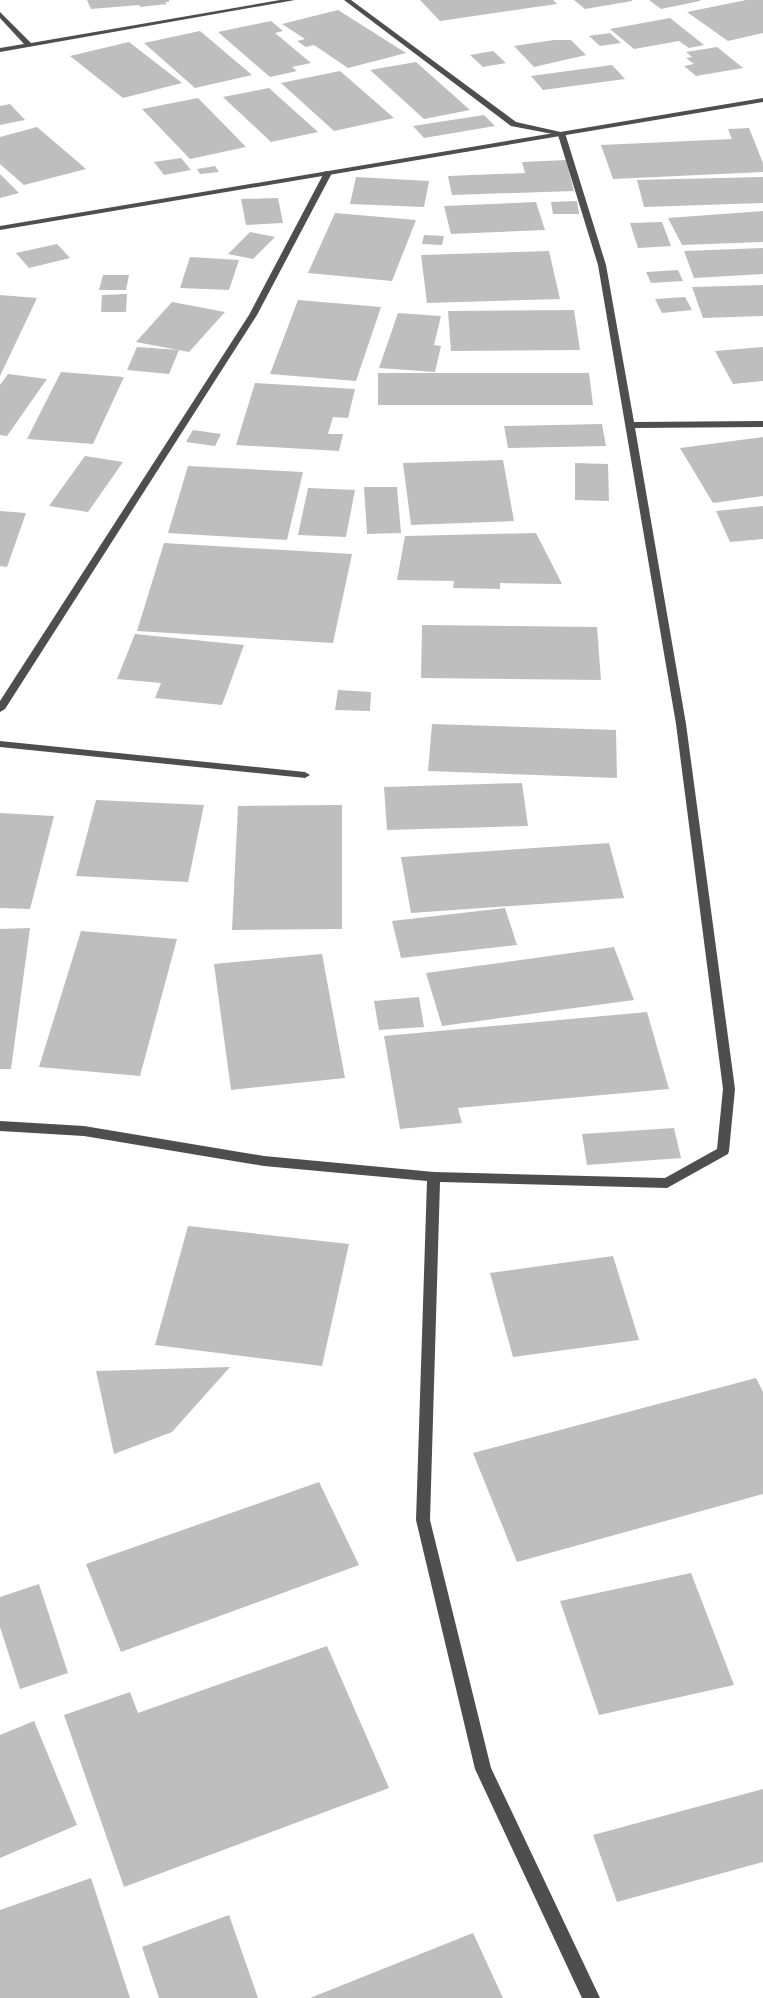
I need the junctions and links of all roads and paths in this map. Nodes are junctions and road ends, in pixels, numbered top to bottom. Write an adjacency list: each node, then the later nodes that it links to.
1 (292, 0): 4 (street)
2 (347, 0): 7 (street)
3 (0, 14): 4 (street)
4 (29, 45): 5 (street)
5 (0, 50)
6 (763, 100): 7 (street)
7 (561, 133): 8 (street); 11 (street)
8 (328, 173): 9 (street); 12 (street)
9 (0, 228)
10 (763, 424): 11 (street)
11 (629, 425): 16 (street)
12 (0, 709)
13 (0, 744): 14 (street)
14 (305, 775)
15 (0, 1126): 16 (street)
16 (434, 1177): 17 (street)
17 (591, 1998)

